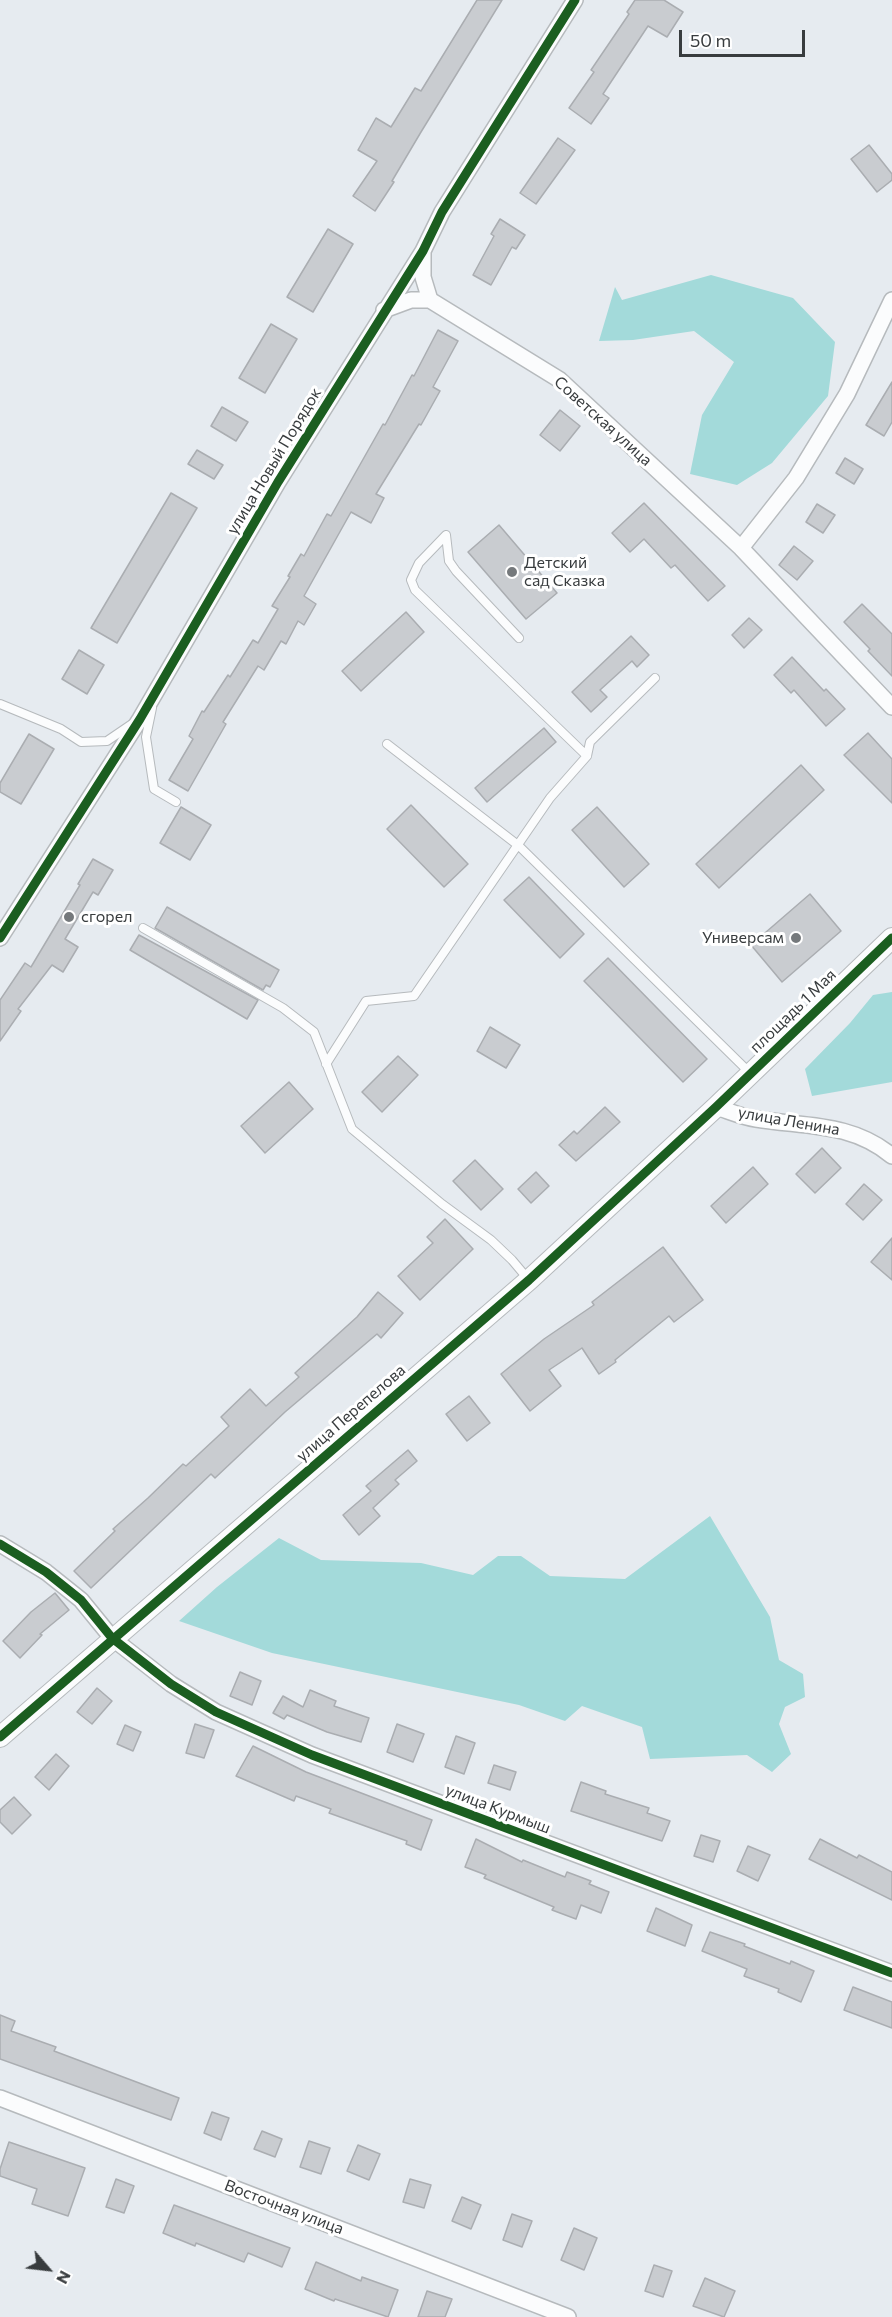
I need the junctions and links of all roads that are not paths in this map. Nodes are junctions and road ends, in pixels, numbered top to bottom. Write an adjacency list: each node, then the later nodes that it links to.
1 (575, 0): 2 (street, улица Новый Порядок)
2 (423, 251): 3 (street); 5 (street, улица Новый Порядок)
3 (430, 300): 5 (street); 6 (street, Советская улица)
4 (892, 300): 6 (street)
5 (384, 310): 8 (street, улица Новый Порядок)
6 (741, 548): 11 (street, Советская улица)
7 (519, 638): 14 (lane)
8 (165, 676): 12 (street, улица Новый Порядок); 15 (lane)
9 (655, 678): 14 (lane)
10 (0, 704): 12 (lane)
11 (892, 707)
12 (140, 719): 18 (street, улица Новый Порядок)
13 (387, 744): 16 (lane)
14 (587, 756): 16 (lane)
15 (176, 802)
16 (519, 846): 20 (lane); 21 (lane)
17 (143, 928): 20 (lane)
18 (0, 938)
19 (892, 938): 21 (street, площадь 1 Мая)
20 (326, 1064): 24 (lane)
21 (750, 1073): 22 (street, площадь 1 Мая)
22 (716, 1107): 23 (street, улица Ленина); 24 (street, улица Перепелова)
23 (892, 1156)
24 (529, 1280): 26 (street, улица Перепелова)
25 (0, 1544): 26 (street)
26 (112, 1638): 27 (street, улица Перепелова); 28 (street, улица Курмыш)
27 (0, 1737)
28 (892, 1973)
29 (0, 2098): 30 (street, Восточная улица)
30 (568, 2317)

